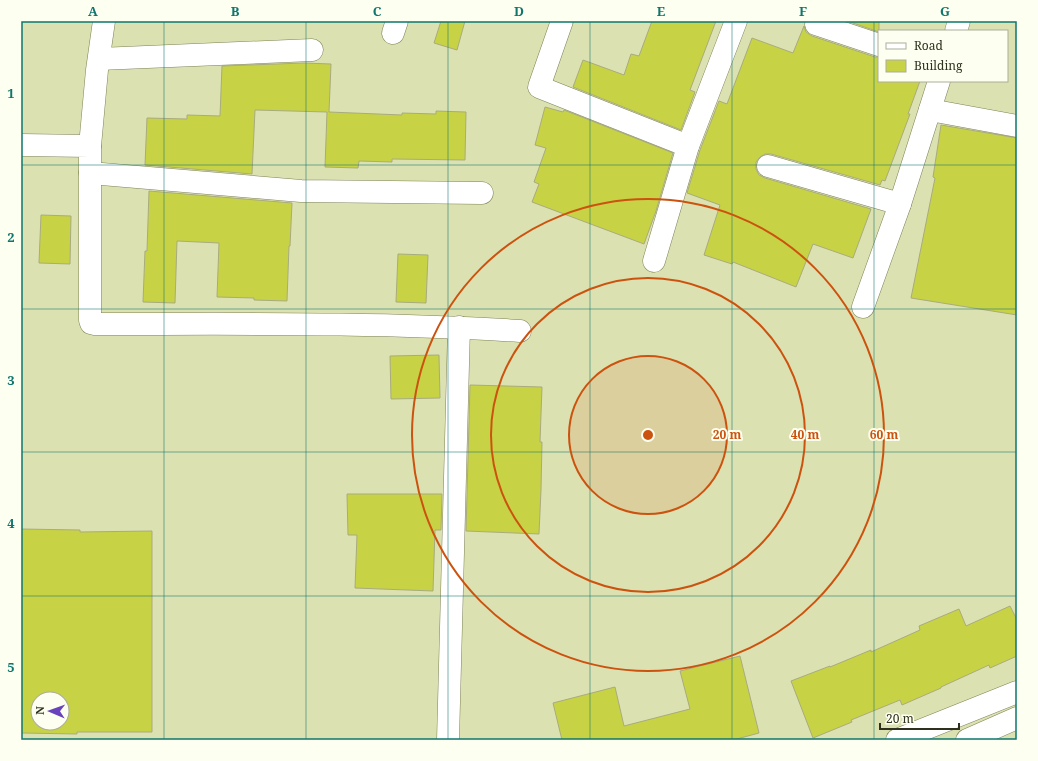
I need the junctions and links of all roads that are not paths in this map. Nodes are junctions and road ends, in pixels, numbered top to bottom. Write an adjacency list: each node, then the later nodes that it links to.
1 (104, 21): 7 (street)
2 (562, 21): 13 (street)
3 (736, 21): 13 (street)
4 (816, 24): 5 (street)
5 (878, 45)
6 (312, 50): 7 (street)
7 (99, 59): 12 (street)
8 (940, 82): 9 (street)
9 (930, 110): 10 (street); 17 (street)
10 (1017, 126)
11 (21, 145): 12 (street)
12 (90, 146): 15 (street)
13 (688, 146): 18 (street)
14 (768, 166): 17 (street)
15 (90, 173): 16 (street); 20 (street)
16 (482, 194)
17 (900, 204): 19 (street)
18 (654, 261)
19 (864, 307)
20 (459, 327): 21 (street); 24 (street)
21 (520, 331)
22 (1017, 692): 25 (street)
23 (1017, 718): 26 (street)
24 (448, 740)
25 (897, 740)
26 (967, 740)

